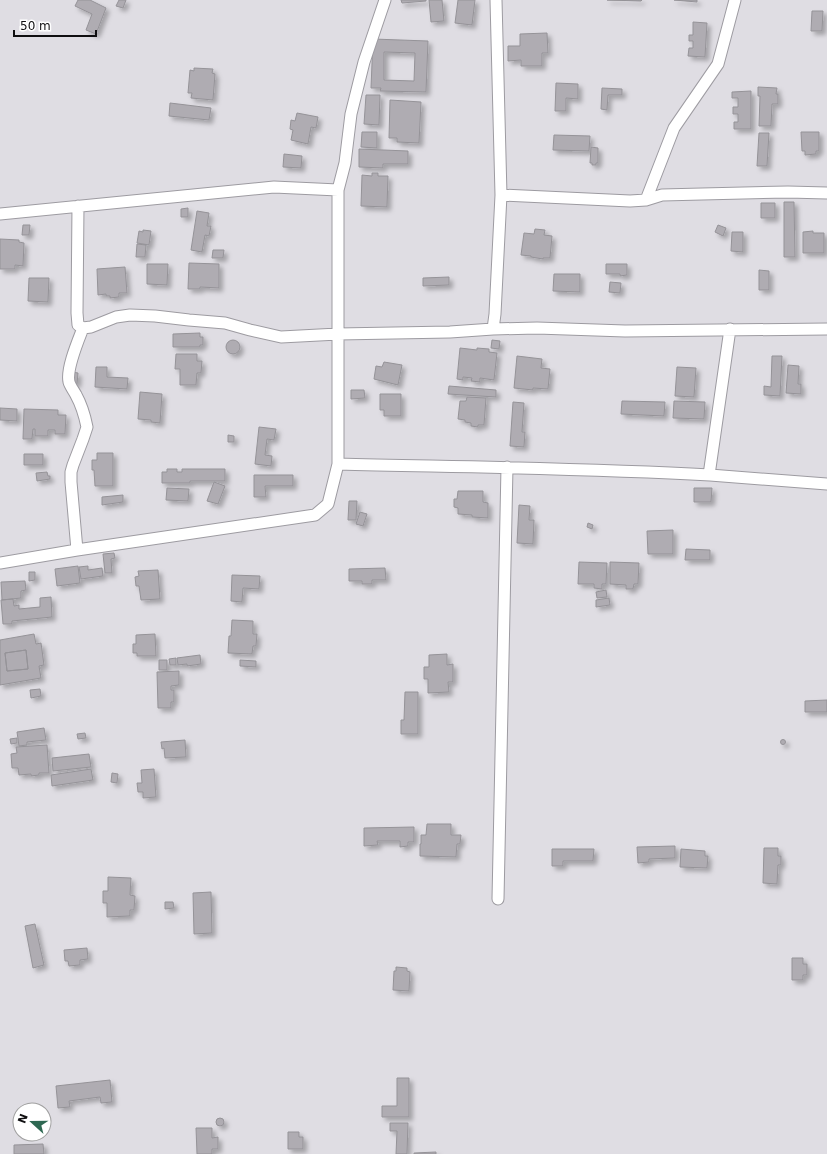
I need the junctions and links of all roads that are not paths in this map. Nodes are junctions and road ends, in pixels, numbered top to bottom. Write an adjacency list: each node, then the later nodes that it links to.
1 (385, 0): 4 (street)
2 (496, 0): 6 (street)
3 (735, 0): 7 (street)
4 (338, 190): 8 (street); 14 (street)
5 (827, 193): 7 (street)
6 (500, 195): 7 (street); 11 (street)
7 (646, 200)
8 (78, 206): 9 (street); 10 (street)
9 (0, 214)
10 (83, 328): 14 (street); 19 (street)
11 (493, 329): 12 (street); 14 (street)
12 (730, 329): 13 (street); 17 (street)
13 (827, 329)
14 (338, 334): 15 (street)
15 (338, 464): 16 (street); 19 (street)
16 (507, 467): 17 (street); 21 (street)
17 (709, 475): 18 (street)
18 (827, 484)
19 (76, 550): 20 (street)
20 (0, 564)
21 (498, 899)

